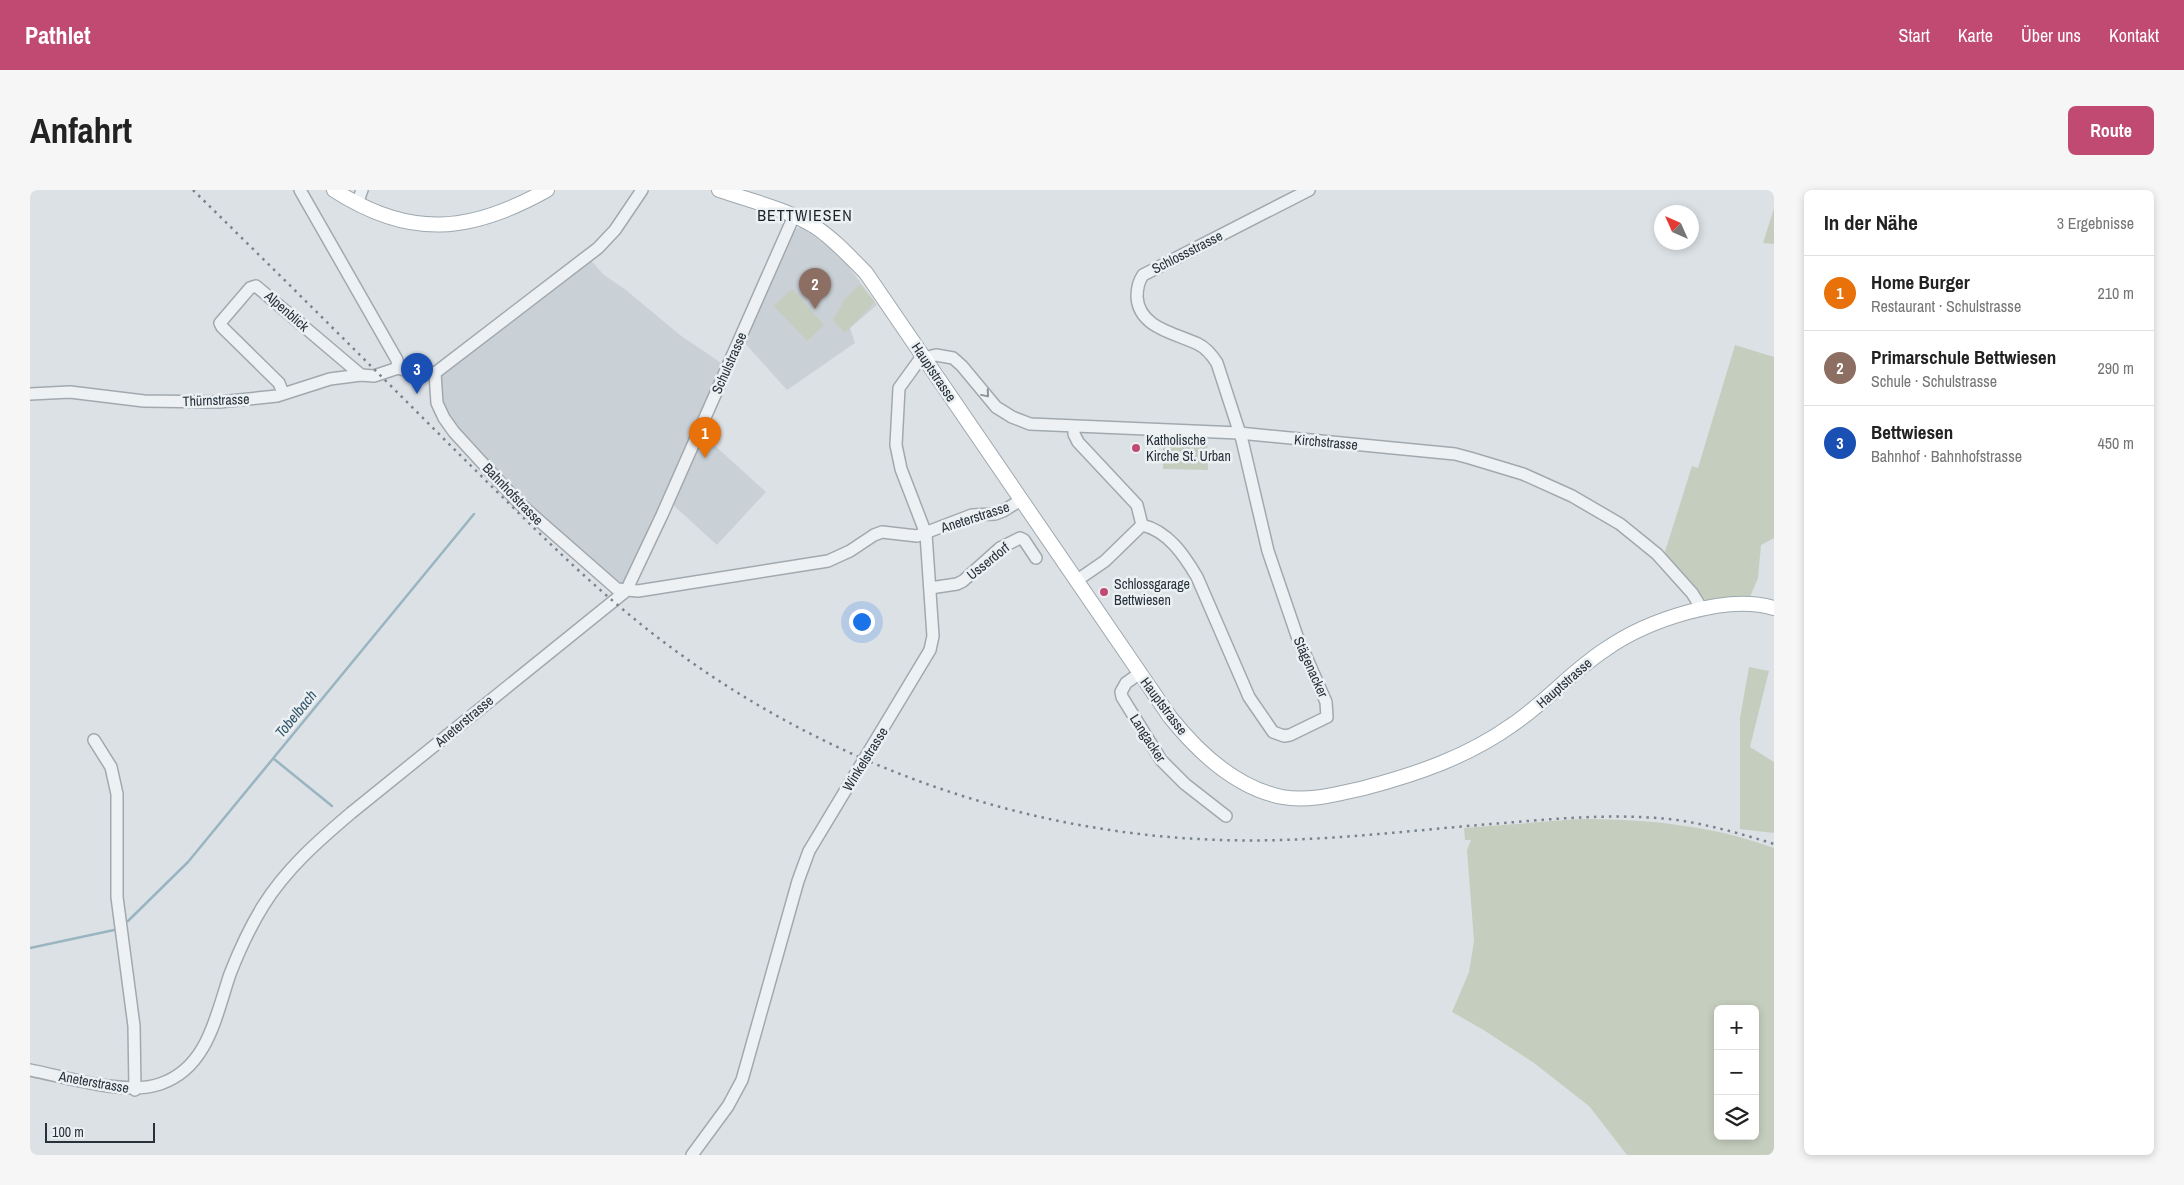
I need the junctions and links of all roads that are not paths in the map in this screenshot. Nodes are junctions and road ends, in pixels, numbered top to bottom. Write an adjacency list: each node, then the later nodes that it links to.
1 (300, 190): 11 (street)
2 (334, 190): 8 (main road)
3 (362, 190): 8 (street)
4 (547, 190): 8 (main road)
5 (642, 190): 12 (street)
6 (719, 190): 9 (main road, Hauptstrasse)
7 (1309, 190): 17 (street, Schlossstrasse)
8 (357, 204)
9 (794, 216): 10 (main road, Hauptstrasse); 24 (street, Schulstrasse)
10 (924, 358): 16 (street, Kirchstrasse, one-way to 16); 18 (main road, Hauptstrasse); 20 (street, Winkelstrasse)
11 (398, 368): 12 (street); 13 (street, Thürnstrasse)
12 (435, 372): 24 (street, Bahnhofstrasse)
13 (361, 375): 14 (street, Thürnstrasse); 14 (street, Alpenblick)
14 (283, 393): 15 (street, Thürnstrasse)
15 (30, 394)
16 (1074, 427): 17 (street, Kirchstrasse); 19 (street)
17 (1240, 433): 19 (street, Stägenacker); 26 (street, Kirchstrasse)
18 (1021, 500): 20 (street, Aneterstrasse); 22 (main road, Hauptstrasse)
19 (1142, 525): 22 (street)
20 (926, 534): 23 (street, Winkelstrasse); 24 (street, Aneterstrasse)
21 (1036, 558): 23 (street, Usserdorf)
22 (1076, 581): 27 (main road, Hauptstrasse)
23 (930, 588): 32 (street, Winkelstrasse)
24 (626, 591): 31 (street, Aneterstrasse)
25 (1774, 608): 26 (main road, Hauptstrasse)
26 (1702, 609): 27 (main road, Hauptstrasse)
27 (1140, 674): 29 (street, Langacker)
28 (94, 740): 31 (street)
29 (1226, 816)
30 (30, 1070): 31 (street, Aneterstrasse)
31 (135, 1090)
32 (692, 1155)

